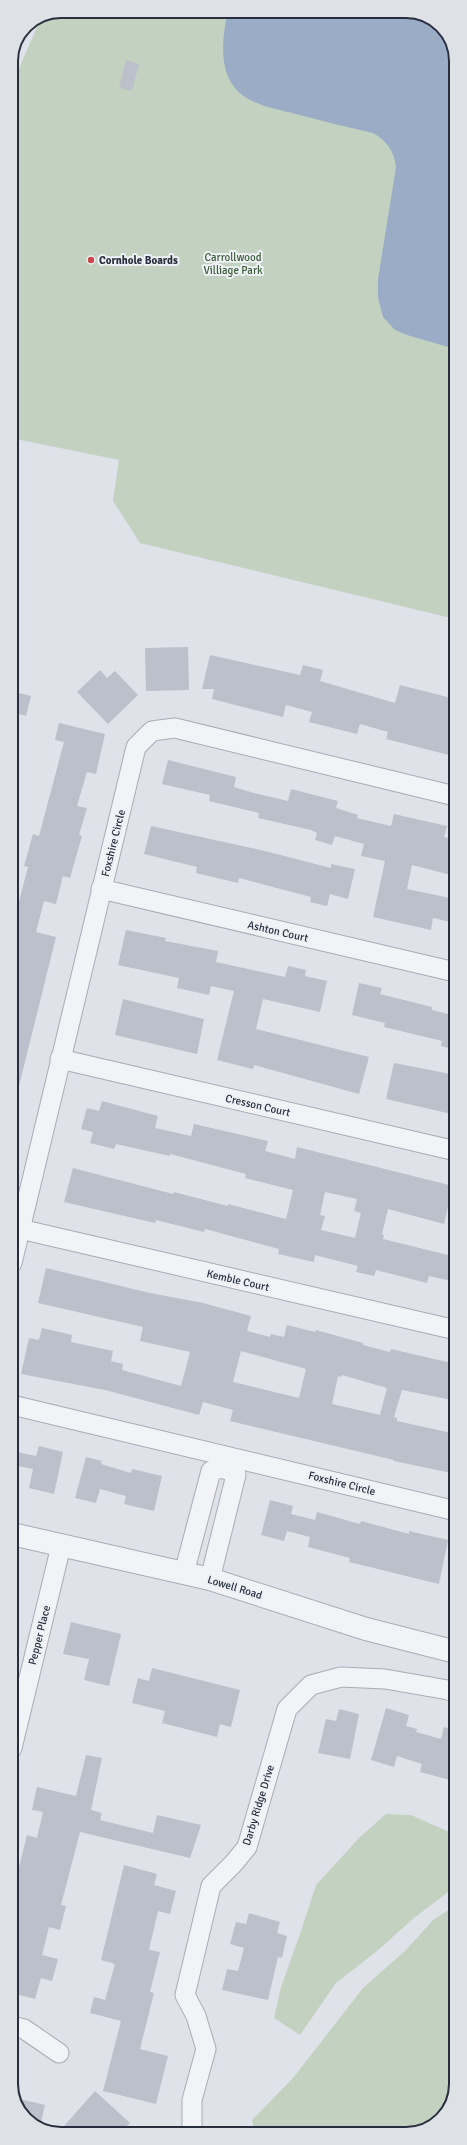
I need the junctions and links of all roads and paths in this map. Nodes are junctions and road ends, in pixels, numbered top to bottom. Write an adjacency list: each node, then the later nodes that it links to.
1 (449, 795): 2 (street, Foxshire Circle)
2 (101, 889): 3 (street, Ashton Court); 4 (street, Foxshire Circle)
3 (449, 970)
4 (60, 1059): 5 (street, Cresson Court); 6 (street, Foxshire Circle)
5 (449, 1149)
6 (20, 1229): 7 (street, Foxshire Circle); 8 (street, Kemble Court)
7 (18, 1238)
8 (449, 1328)
9 (18, 1407): 10 (street, Foxshire Circle)
10 (226, 1462): 11 (street, Foxshire Circle); 14 (street); 15 (street)
11 (449, 1510)
12 (18, 1535): 13 (street, Lowell Road)
13 (61, 1546): 14 (street, Lowell Road); 18 (street, Pepper Place)
14 (184, 1573): 15 (street, Lowell Road)
15 (210, 1578): 16 (street, Lowell Road)
16 (449, 1650)
17 (449, 1690): 21 (street, Darby Ridge Drive)
18 (18, 1723)
19 (18, 2028): 20 (street)
20 (59, 2054)
21 (192, 2127)

